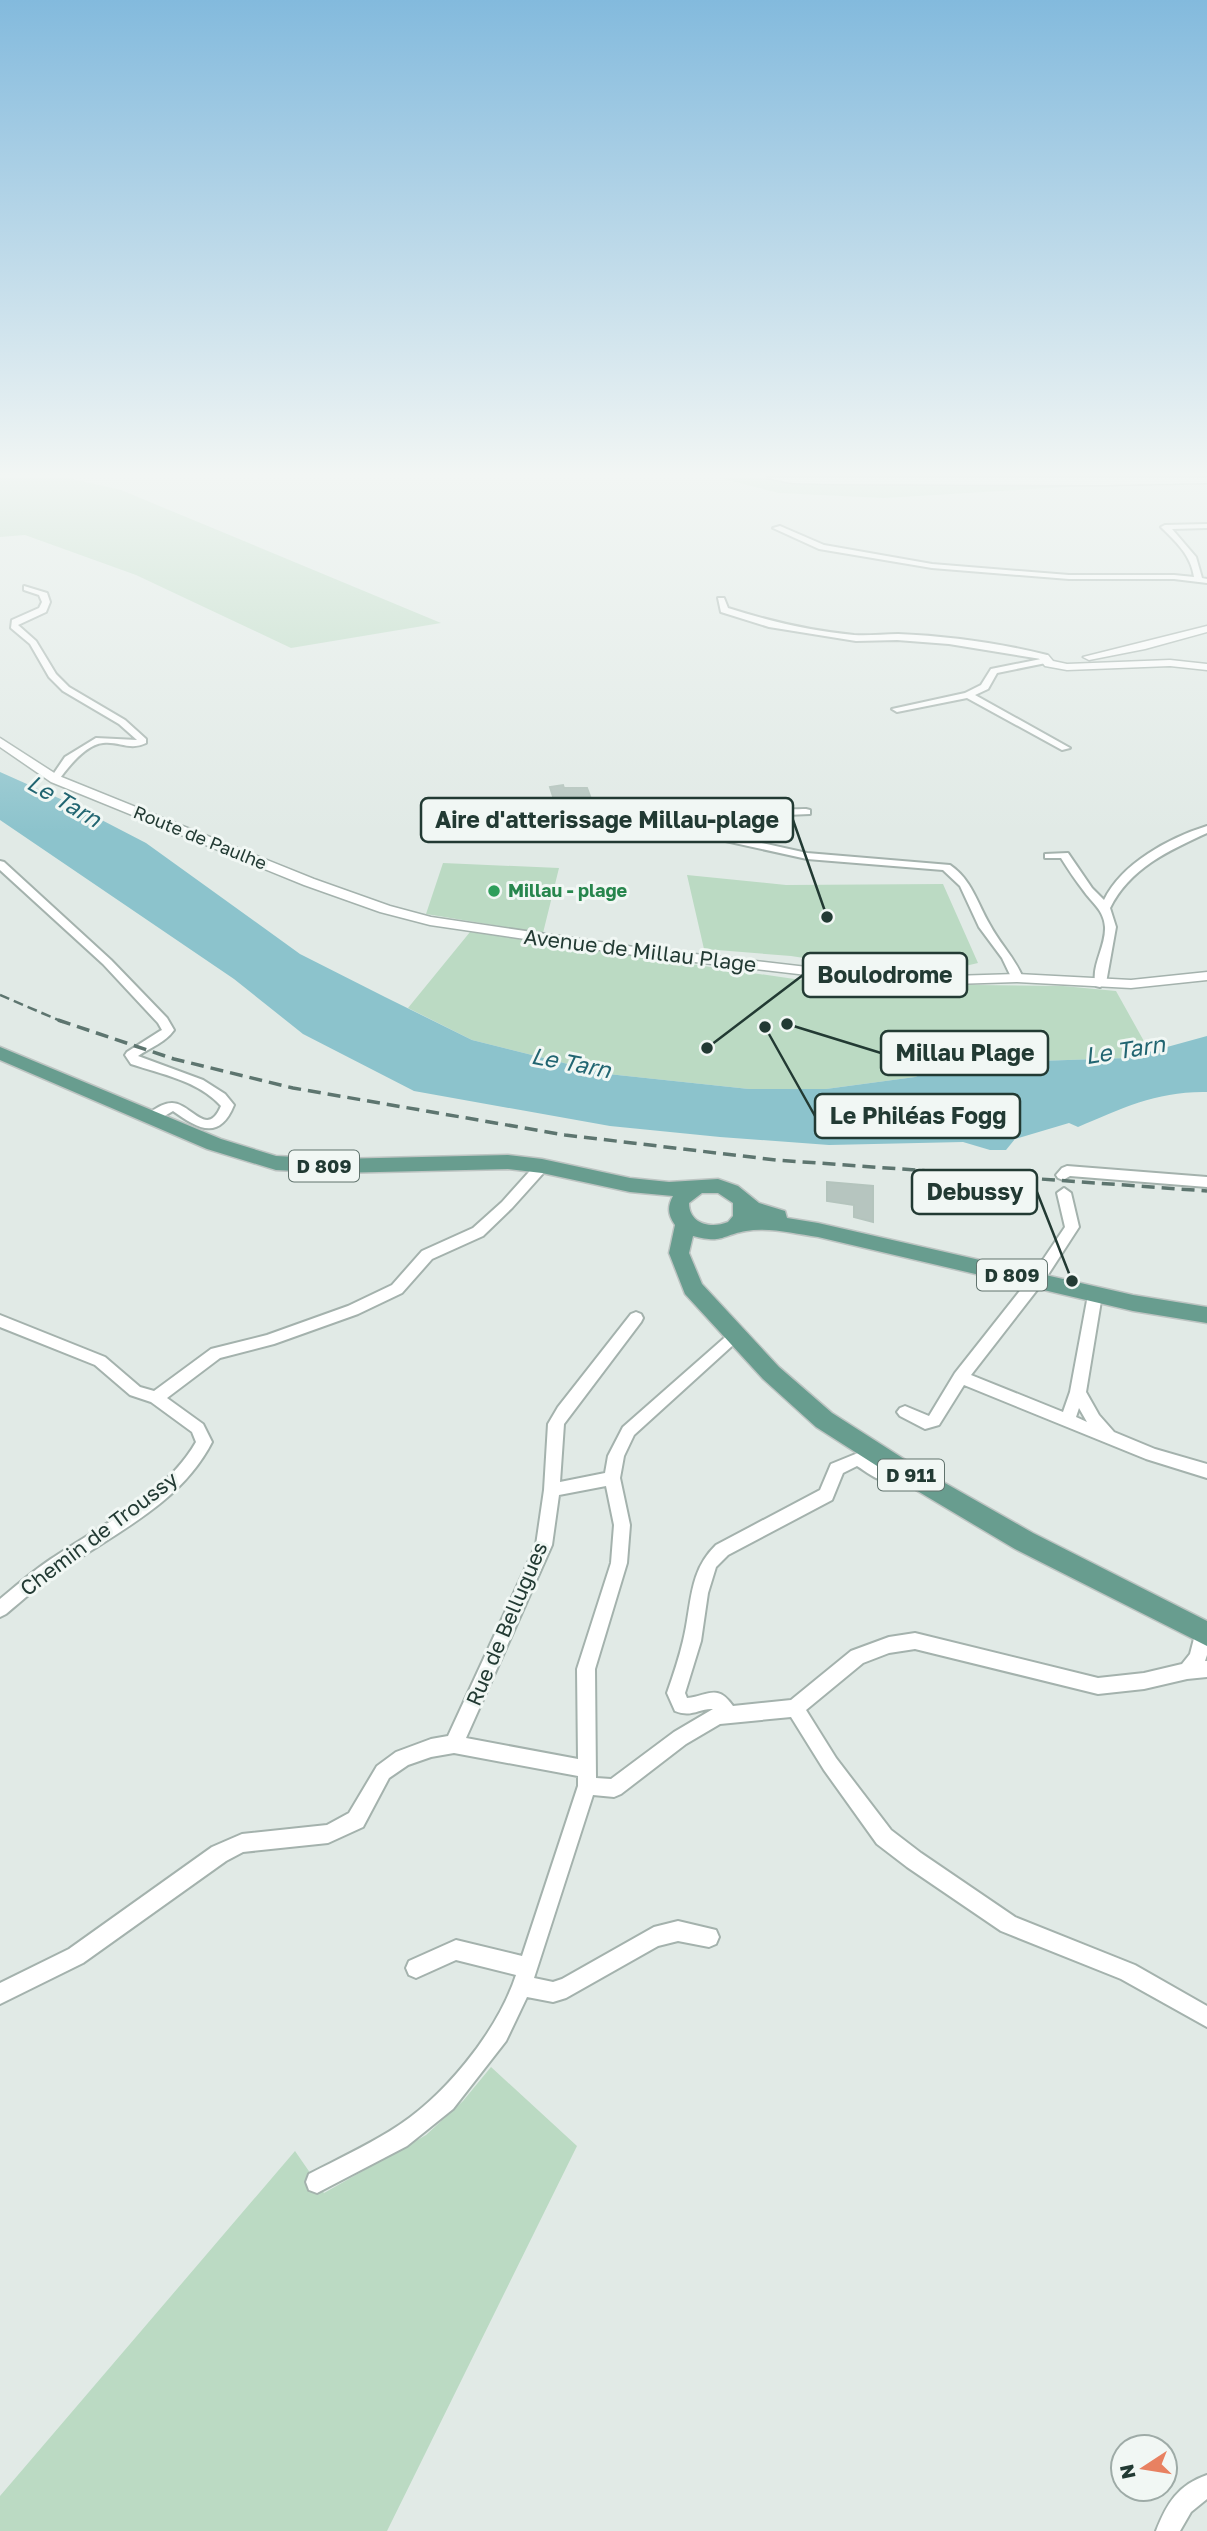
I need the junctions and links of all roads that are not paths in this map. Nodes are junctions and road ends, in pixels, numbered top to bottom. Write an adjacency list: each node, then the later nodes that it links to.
1 (44, 596): 10 (street)
2 (721, 600): 4 (street)
3 (1207, 629): 4 (street)
4 (1046, 659): 5 (street); 6 (street)
5 (1207, 667)
6 (968, 695): 7 (street); 9 (street)
7 (897, 709)
8 (0, 742): 10 (street, Route de Paulhe)
9 (1065, 748)
10 (55, 779): 16 (street, Route de Paulhe)
11 (806, 812): 18 (street)
12 (1207, 829): 15 (street)
13 (1049, 856): 15 (street)
14 (0, 864): 23 (street)
15 (1105, 908): 19 (street)
16 (410, 916): 18 (street, Avenue de Millau Plage)
17 (1207, 976): 19 (street, Avenue de Millau Plage)
18 (1017, 978): 19 (street, Avenue de Millau Plage)
19 (1100, 983)
20 (0, 1044): 22 (main road, D 809)
21 (0, 1053): 22 (main road, D 809)
22 (35, 1066): 23 (main road, D 809)
23 (151, 1118): 24 (main road, D 809)
24 (542, 1166): 27 (main road, D 809); 44 (street)
25 (1063, 1175): 26 (street)
26 (1207, 1182)
27 (630, 1185): 28 (main road, D 809); 31 (main road, D 809)
28 (697, 1187): 30 (main road); 31 (main road)
29 (1064, 1193): 36 (street)
30 (743, 1203): 32 (main road); 33 (main road, D 809)
31 (682, 1217): 34 (main road); 35 (main road, D 911)
32 (739, 1224): 33 (main road, D 809); 34 (main road)
33 (818, 1230): 36 (main road, D 809)
34 (710, 1233): 35 (main road)
35 (685, 1271): 41 (main road, D 911)
36 (1037, 1281): 37 (main road, D 809); 42 (street)
37 (1095, 1295): 38 (main road, D 809); 43 (street)
38 (1207, 1315)
39 (636, 1318): 51 (street, Rue de Bellugues)
40 (0, 1321): 44 (street, Chemin de Troussy)
41 (736, 1336): 50 (street); 53 (main road, D 911)
42 (960, 1377): 45 (street); 46 (street)
43 (1078, 1392): 46 (street); 47 (street)
44 (156, 1398): 52 (street, Chemin de Troussy)
45 (905, 1412)
46 (1067, 1420): 47 (street)
47 (1109, 1437): 48 (street)
48 (1207, 1471)
49 (886, 1475): 57 (street)
50 (612, 1478): 51 (street); 59 (street)
51 (552, 1490): 58 (street, Rue de Bellugues)
52 (0, 1609)
53 (1205, 1633): 55 (street)
54 (1207, 1669): 55 (street)
55 (1187, 1671): 56 (street)
56 (795, 1708): 57 (street); 64 (street)
57 (727, 1713): 59 (street)
58 (454, 1744): 59 (street); 63 (street)
59 (587, 1778): 62 (street)
60 (709, 1937): 62 (street)
61 (416, 1968): 62 (street)
62 (525, 1977): 65 (street)
63 (0, 1994)
64 (1207, 2017)
65 (317, 2182)
66 (1207, 2487): 67 (street)
67 (1168, 2531)

